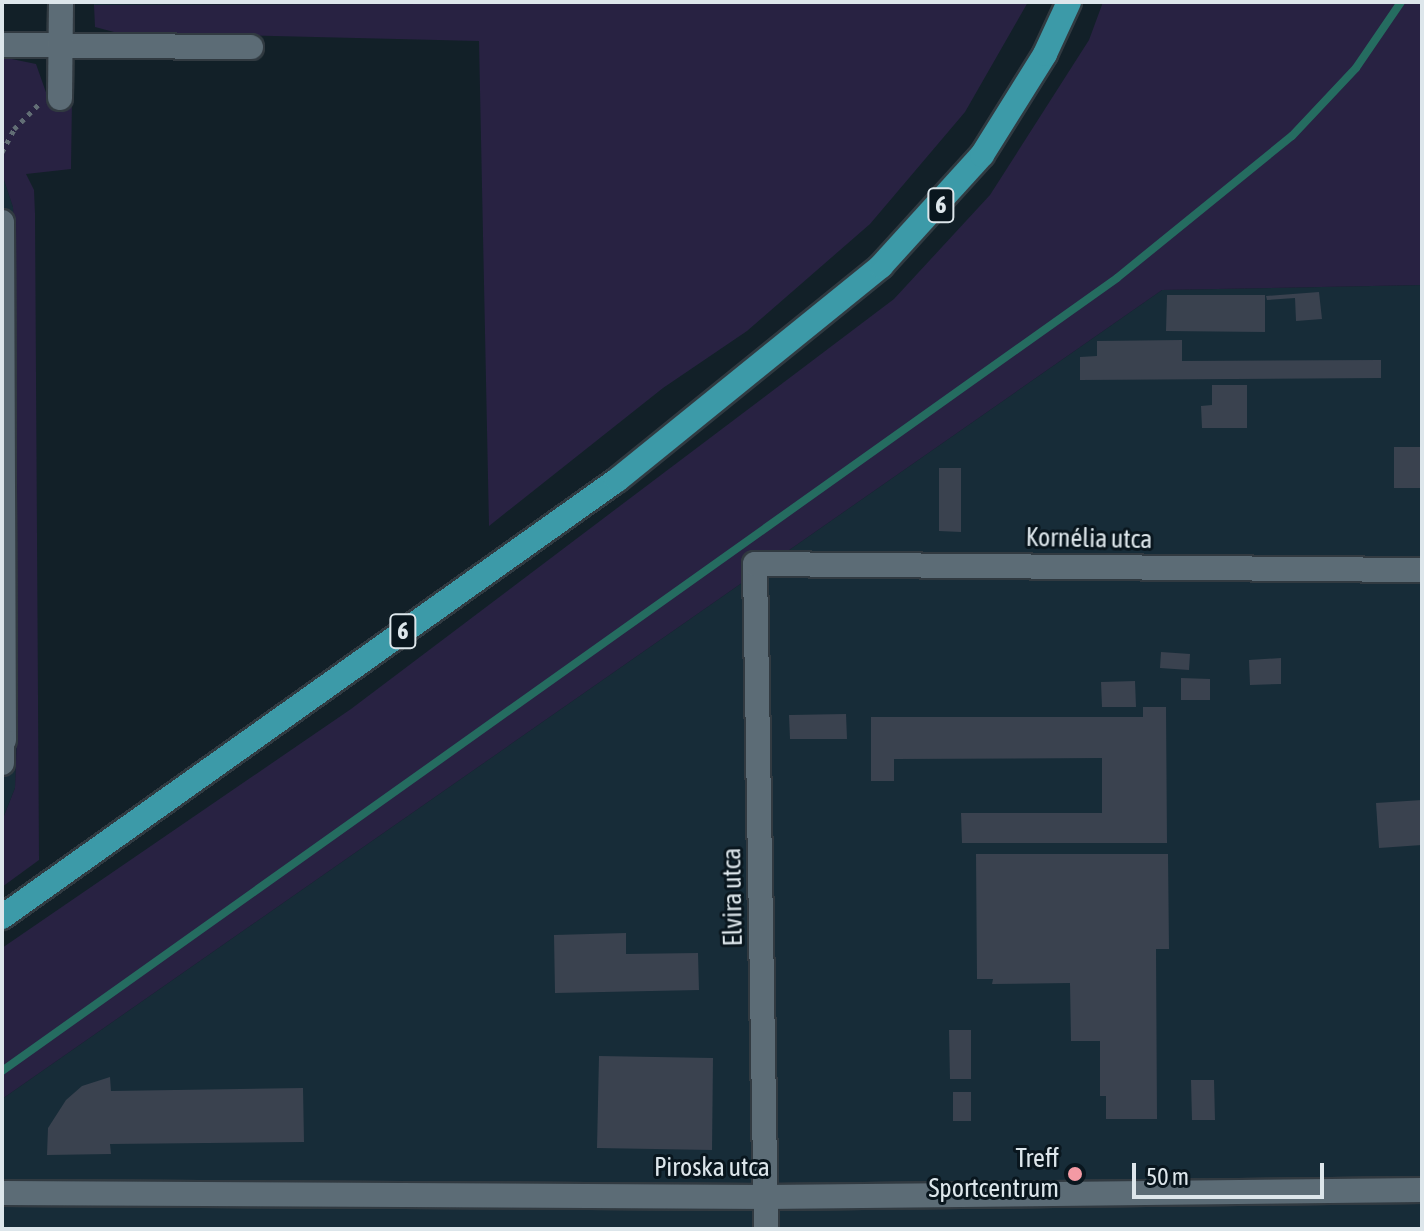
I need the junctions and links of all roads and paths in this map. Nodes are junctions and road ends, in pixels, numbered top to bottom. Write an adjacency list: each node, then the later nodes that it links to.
1 (61, 2): 3 (street)
2 (1069, 2): 15 (main road, 6)
3 (60, 44): 4 (street); 5 (street); 6 (street)
4 (2, 45)
5 (251, 47)
6 (60, 93): 7 (path)
7 (2, 152)
8 (2, 222): 9 (street)
9 (2, 350): 10 (street)
10 (3, 459): 13 (street)
11 (755, 564): 12 (street, Kornélia utca); 18 (street, Elvira utca)
12 (1422, 570)
13 (4, 664): 14 (street)
14 (3, 747)
15 (2, 917)
16 (1422, 1190): 18 (street, Piroska utca)
17 (2, 1193): 18 (street, Piroska utca)
18 (766, 1197): 19 (street, Elvira utca)
19 (766, 1229)

